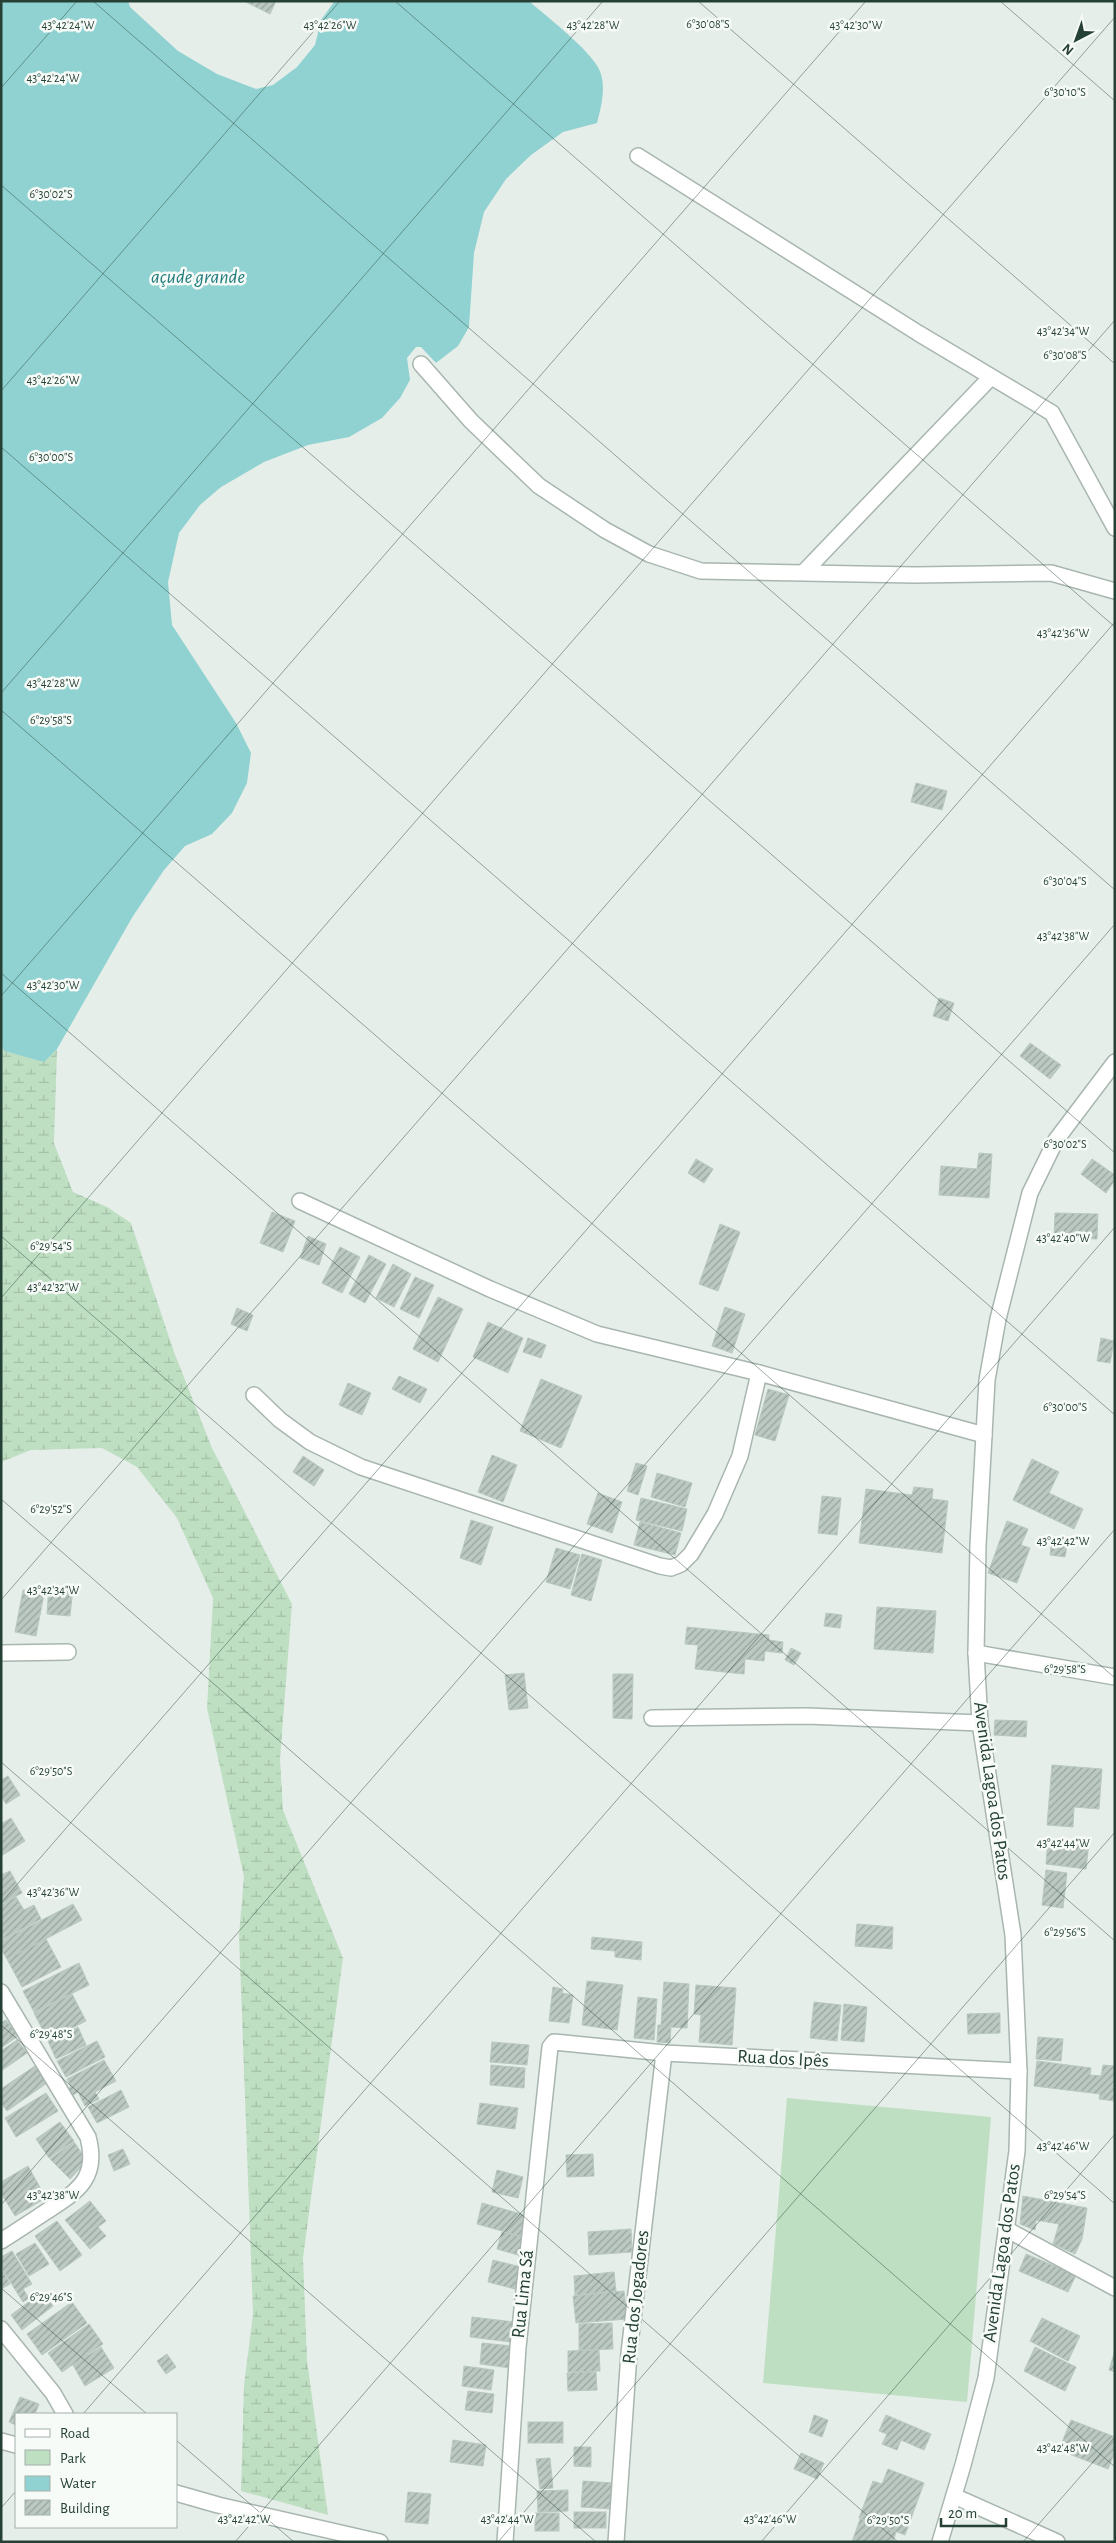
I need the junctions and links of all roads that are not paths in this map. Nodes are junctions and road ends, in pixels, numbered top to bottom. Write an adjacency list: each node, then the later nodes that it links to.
1 (638, 156): 3 (street)
2 (421, 364): 5 (street)
3 (991, 377): 4 (street); 5 (street)
4 (1115, 528)
5 (804, 572): 6 (street)
6 (1115, 591)
7 (1115, 1062): 11 (street, Avenida Lagoa dos Patos)
8 (300, 1201): 9 (street)
9 (758, 1373): 10 (street); 11 (street)
10 (254, 1395)
11 (984, 1435): 14 (street, Avenida Lagoa dos Patos)
12 (68, 1652): 13 (street)
13 (1, 1653)
14 (976, 1653): 15 (street); 17 (street, Avenida Lagoa dos Patos)
15 (1115, 1677)
16 (652, 1718): 17 (street)
17 (980, 1723): 21 (street, Avenida Lagoa dos Patos)
18 (1, 1992): 23 (street)
19 (550, 2047): 20 (street, Rua dos Ipês); 32 (street, Rua Lima Sá)
20 (664, 2053): 21 (street, Rua dos Ipês); 33 (street, Rua dos Jogadores)
21 (1018, 2071): 22 (street, Avenida Lagoa dos Patos)
22 (1006, 2229): 24 (street); 30 (street, Avenida Lagoa dos Patos)
23 (1, 2242)
24 (1115, 2288)
25 (1, 2329): 26 (street)
26 (64, 2413)
27 (1, 2441): 28 (street)
28 (15, 2445)
29 (178, 2493): 31 (street)
30 (954, 2496): 34 (street, Avenida Lagoa dos Patos); 35 (street)
31 (380, 2542)
32 (505, 2542)
33 (616, 2542)
34 (940, 2542)
35 (1057, 2542)

